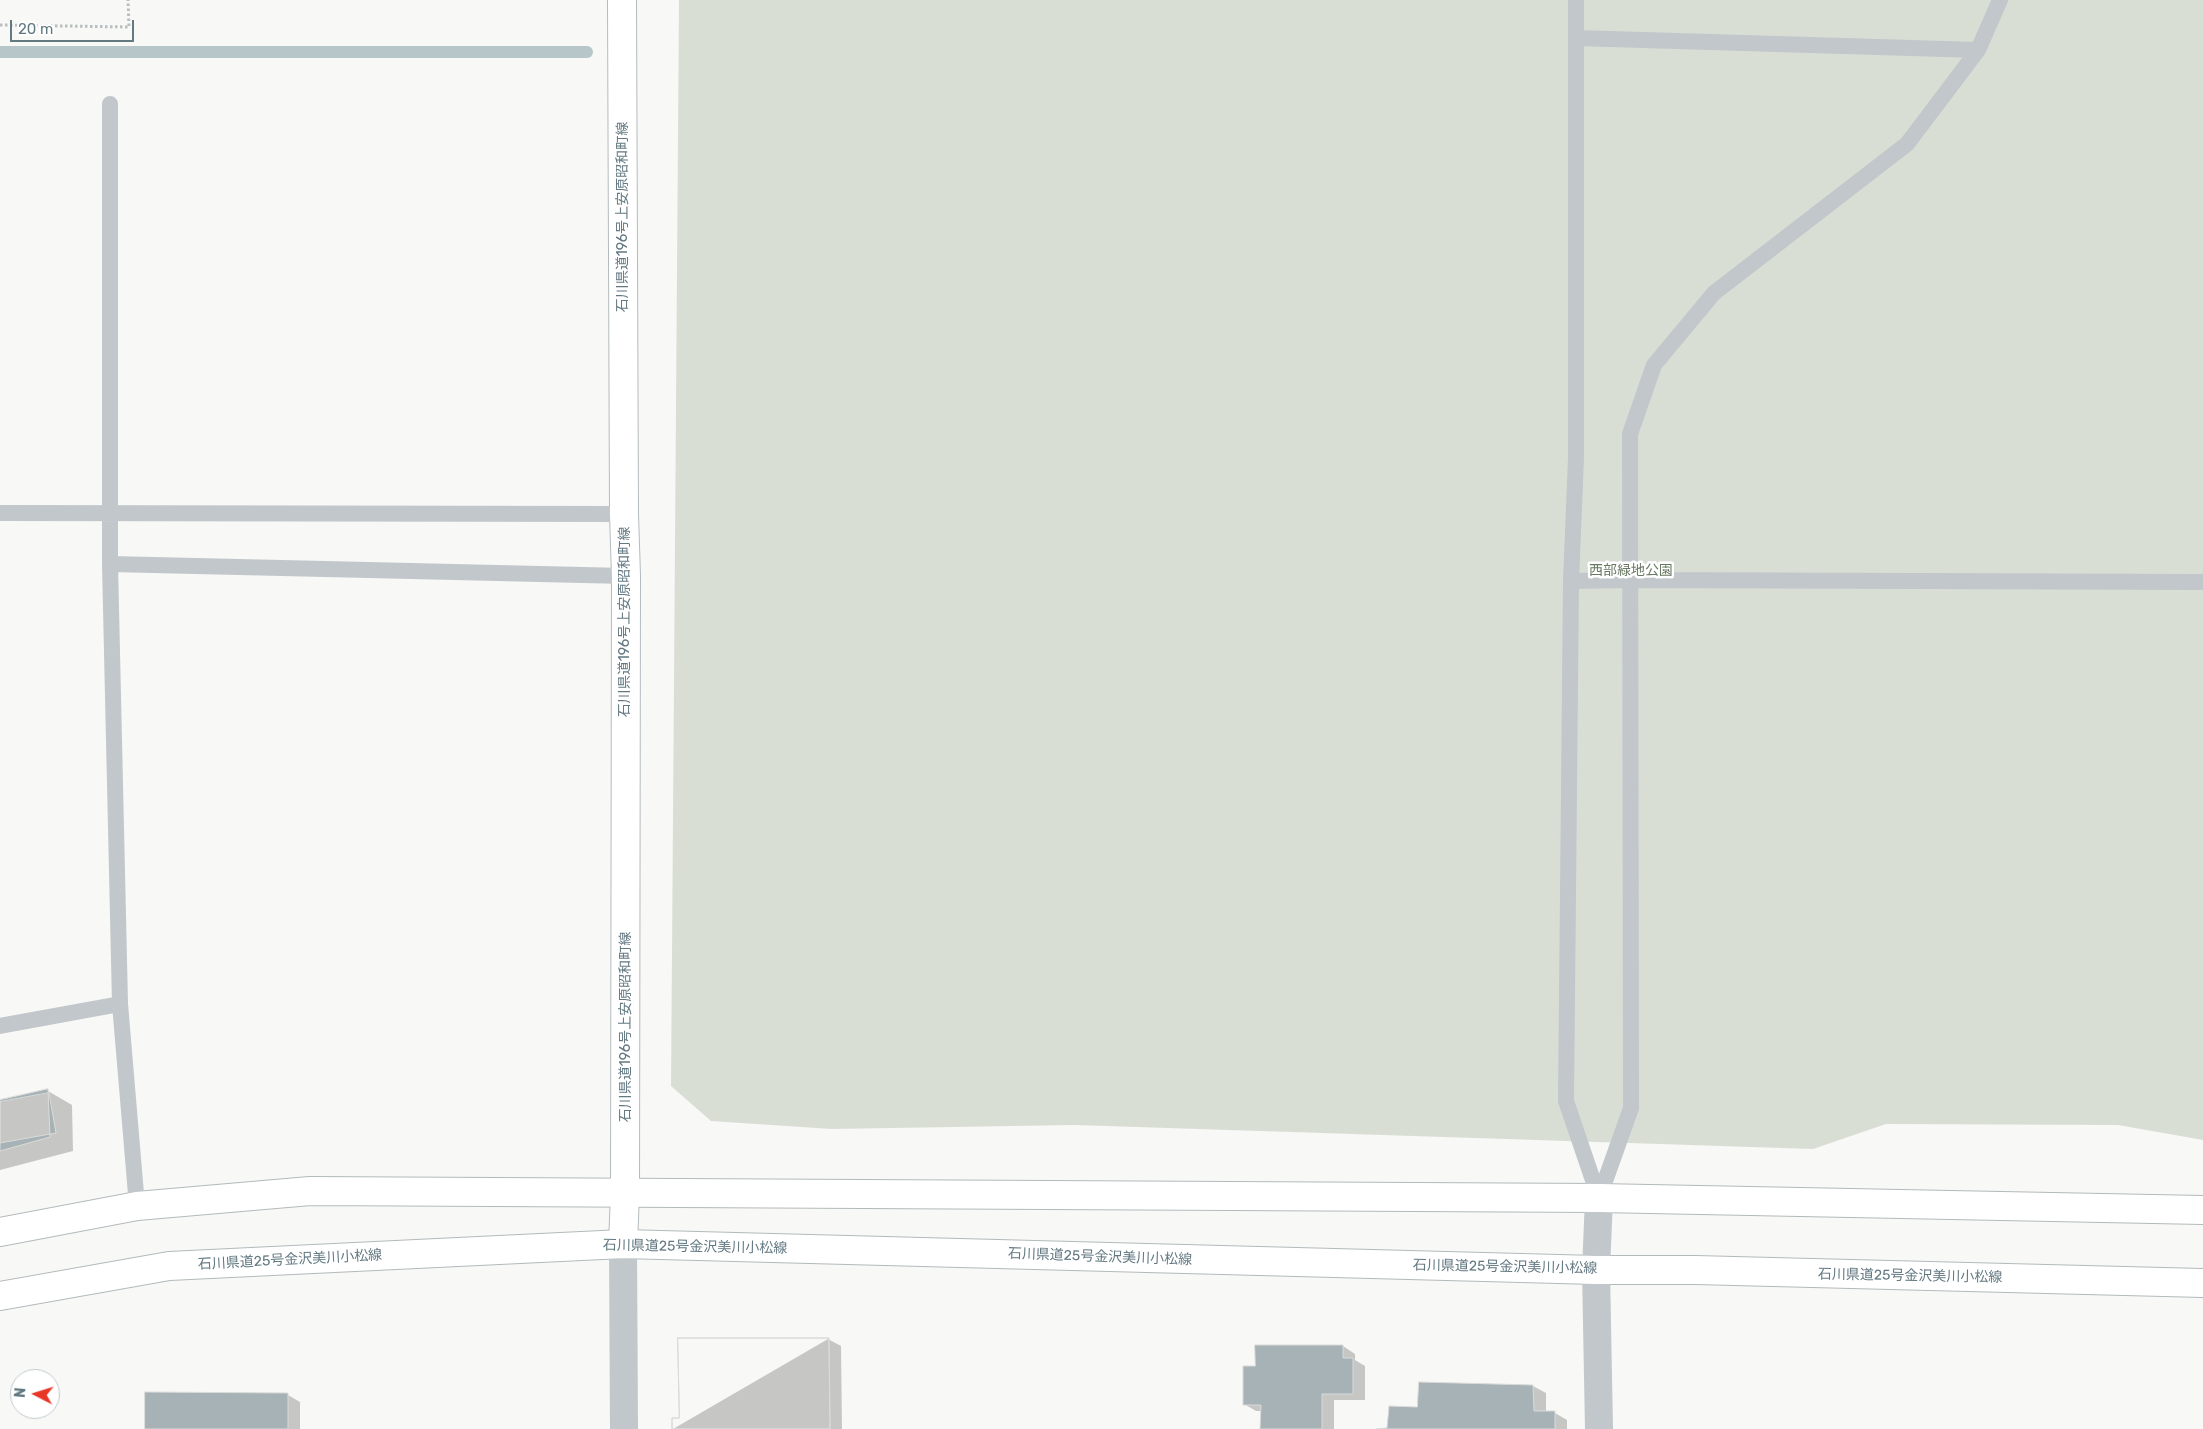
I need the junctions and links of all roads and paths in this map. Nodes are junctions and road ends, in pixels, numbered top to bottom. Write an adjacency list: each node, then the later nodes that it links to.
1 (128, 0): 5 (path)
2 (622, 0): 11 (main road, 石川県道196号上安原昭和町線)
3 (1576, 0): 6 (lane)
4 (2000, 0): 7 (lane)
5 (0, 25)
6 (1576, 38): 7 (lane); 15 (lane)
7 (1978, 50): 14 (lane)
8 (110, 104): 10 (lane)
9 (0, 513): 10 (lane)
10 (110, 513): 11 (lane); 12 (lane)
11 (624, 514): 13 (main road, 石川県道196号上安原昭和町線)
12 (110, 564): 13 (lane); 17 (lane)
13 (626, 576): 19 (main road, 石川県道196号上安原昭和町線)
14 (1629, 580): 15 (lane); 16 (lane); 20 (lane)
15 (1570, 581): 20 (lane)
16 (2203, 582)
17 (120, 1004): 18 (lane); 21 (lane)
18 (0, 1026)
19 (625, 1193): 20 (main road); 21 (main road); 24 (main road, 石川県道196号上安原昭和町線)
20 (1599, 1198): 22 (main road); 25 (street)
21 (137, 1206): 23 (main road)
22 (2203, 1210)
23 (0, 1232)
24 (623, 1244): 25 (main road, 石川県道25号金沢美川小松線); 27 (main road, 石川県道25号金沢美川小松線); 28 (street)
25 (1596, 1270): 26 (main road, 石川県道25号金沢美川小松線); 29 (street)
26 (2203, 1283)
27 (0, 1296)
28 (624, 1429)
29 (1599, 1429)

